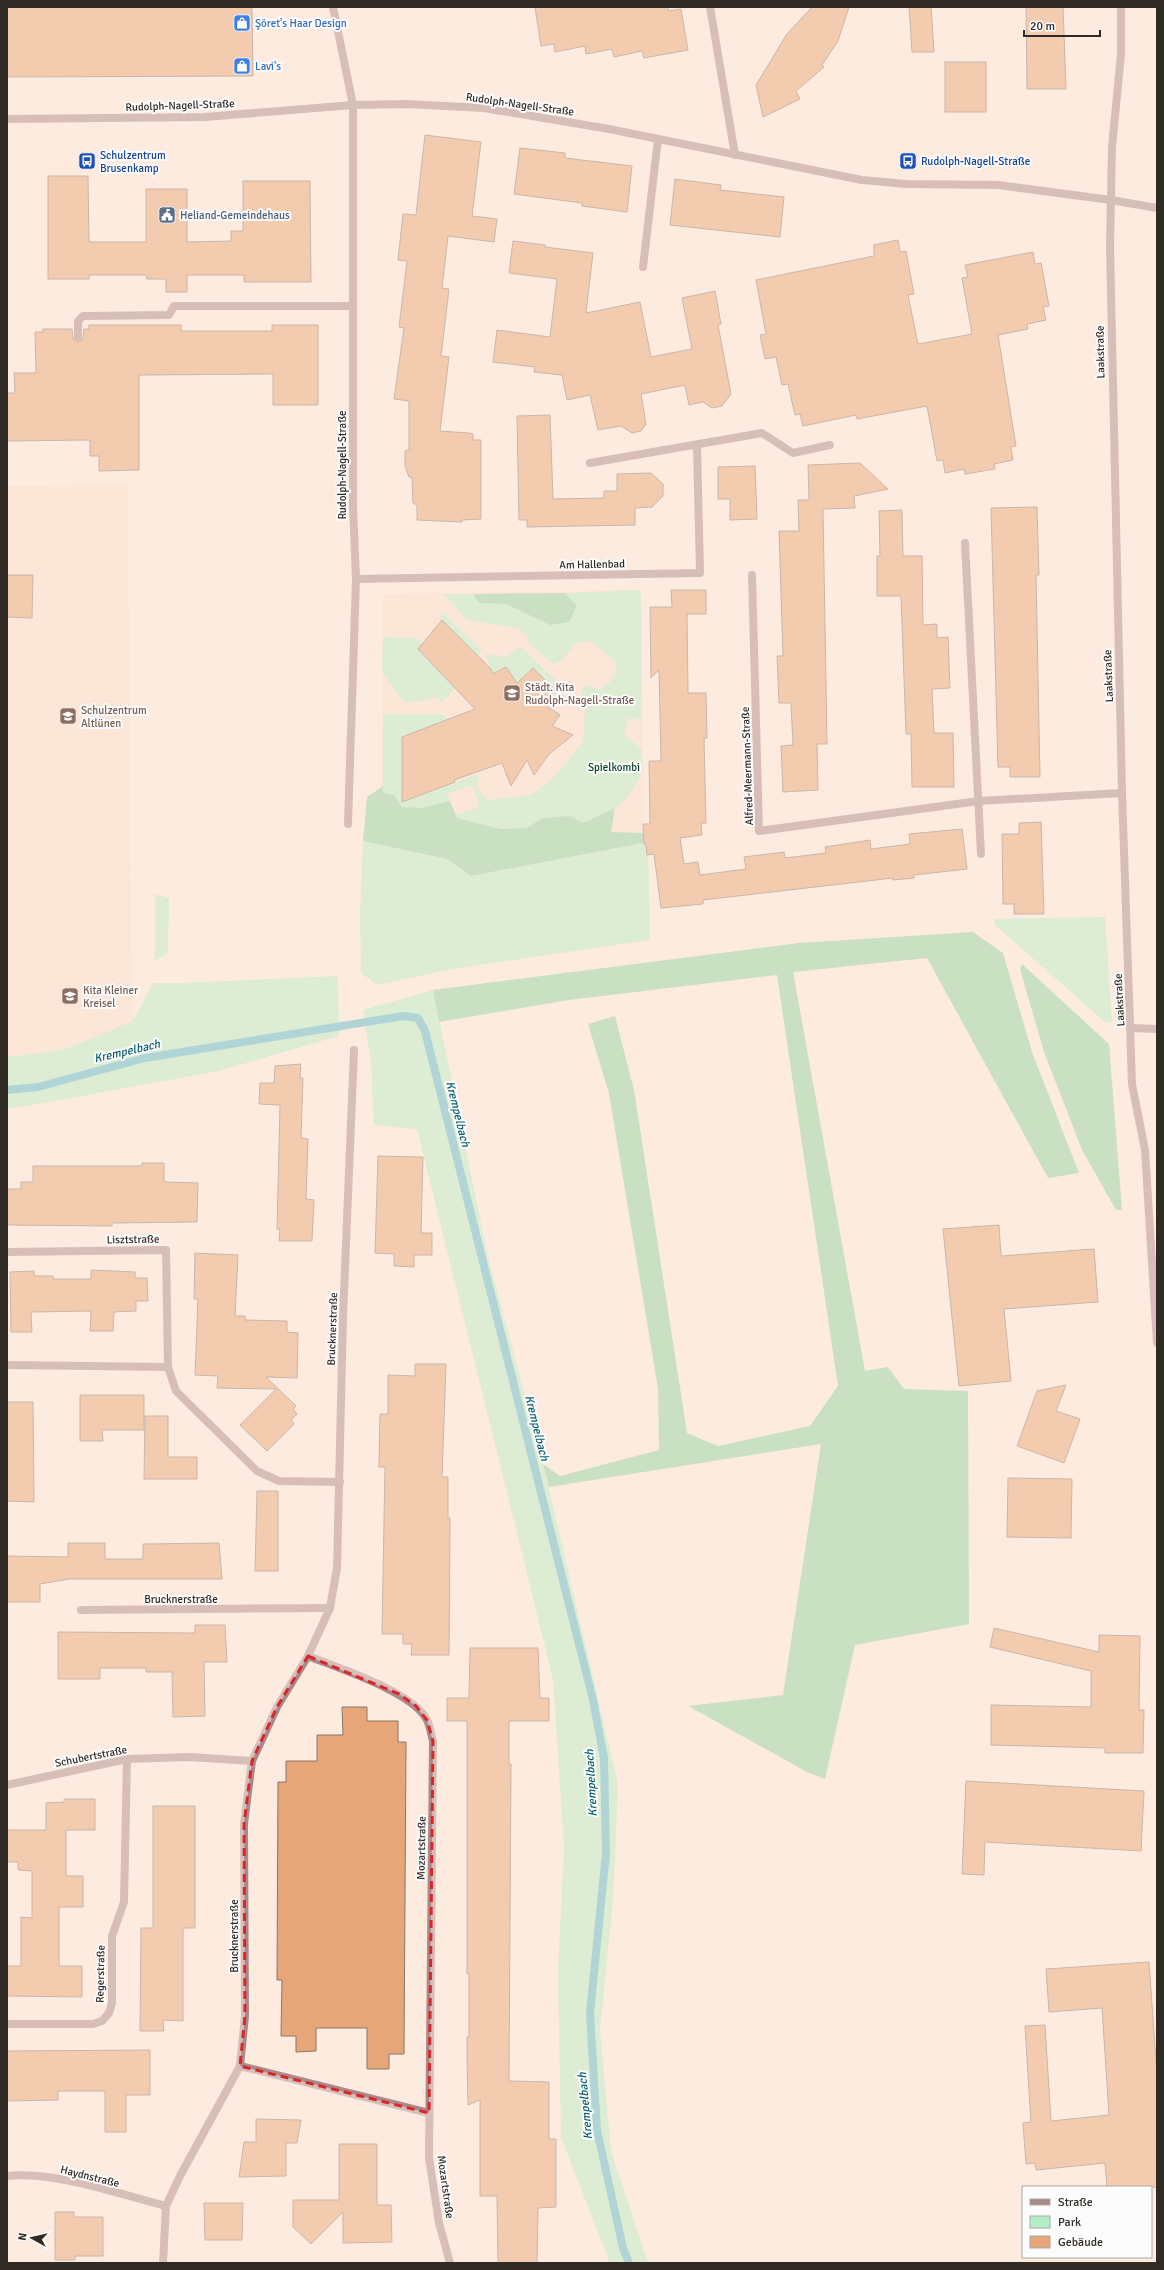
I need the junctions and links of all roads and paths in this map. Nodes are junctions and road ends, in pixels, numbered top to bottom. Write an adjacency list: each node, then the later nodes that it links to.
1 (333, 7): 4 (street)
2 (710, 7): 7 (street)
3 (1120, 7): 8 (street, Laakstraße)
4 (352, 105): 5 (street, Rudolph-Nagell-Straße); 6 (street, Rudolph-Nagell-Straße); 11 (street, Rudolph-Nagell-Straße)
5 (7, 119)
6 (658, 139): 7 (street, Rudolph-Nagell-Straße); 10 (street)
7 (735, 154): 8 (street, Rudolph-Nagell-Straße)
8 (1111, 200): 9 (street, Rudolph-Nagell-Straße); 19 (street, Laakstraße)
9 (1157, 208)
10 (643, 267)
11 (353, 306): 12 (street); 18 (street, Rudolph-Nagell-Straße)
12 (78, 337)
13 (697, 445): 14 (street); 15 (street); 18 (street, Am Hallenbad)
14 (830, 445)
15 (590, 463)
16 (965, 543): 20 (street)
17 (752, 575): 20 (street, Alfred-Meermann-Straße)
18 (356, 579): 21 (street, Rudolph-Nagell-Straße)
19 (1122, 793): 20 (street, Alfred-Meermann-Straße); 23 (street, Laakstraße)
20 (979, 801): 22 (street)
21 (348, 824)
22 (981, 854)
23 (1131, 1028): 24 (street); 27 (street, Laakstraße)
24 (1157, 1029)
25 (354, 1050): 30 (street, Brucknerstraße)
26 (7, 1252): 29 (street, Lisztstraße)
27 (1157, 1343)
28 (7, 1365): 29 (street)
29 (168, 1367): 30 (street, Lisztstraße)
30 (340, 1482): 31 (street, Brucknerstraße)
31 (330, 1608): 32 (street, Brucknerstraße); 33 (street, Brucknerstraße)
32 (81, 1610)
33 (308, 1656): 35 (street, Brucknerstraße); 39 (street, Mozartstraße)
34 (126, 1759): 35 (street, Schubertstraße); 36 (street, Schubertstraße); 37 (street, Regerstraße)
35 (252, 1761): 38 (street, Brucknerstraße)
36 (7, 1784)
37 (7, 2024)
38 (240, 2066): 39 (street); 41 (street, Brucknerstraße)
39 (429, 2114): 43 (street, Mozartstraße)
40 (7, 2176): 41 (street, Haydnstraße)
41 (166, 2206): 42 (street, Brucknerstraße)
42 (163, 2263)
43 (450, 2263)

